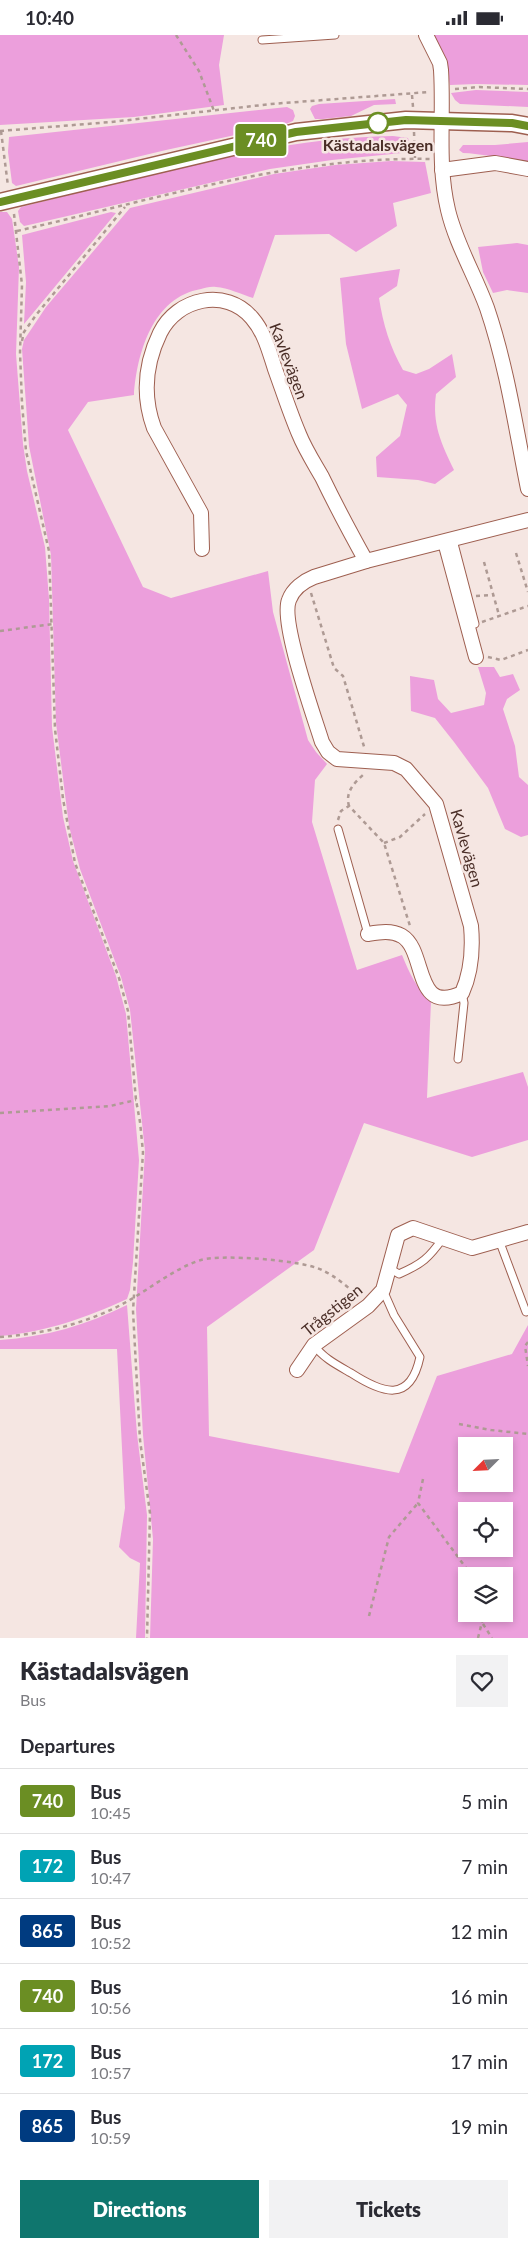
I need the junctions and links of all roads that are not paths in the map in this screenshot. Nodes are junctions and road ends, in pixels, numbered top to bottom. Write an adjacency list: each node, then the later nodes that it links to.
1 (335, 35): 3 (lane)
2 (426, 35): 4 (street)
3 (262, 40)
4 (442, 120): 5 (street); 6 (street); 8 (street)
5 (528, 126)
6 (435, 163): 7 (street); 9 (street)
7 (528, 169)
8 (5, 201)
9 (528, 489)
10 (528, 520): 11 (street, Kavlevägen)
11 (449, 541): 13 (street, Kavlevägen); 14 (lane); 15 (street)
12 (202, 549): 13 (street, Kavlevägen)
13 (366, 561): 18 (street, Kavlevägen)
14 (475, 624)
15 (481, 657)
16 (338, 829): 17 (lane)
17 (368, 934): 18 (street)
18 (462, 993): 19 (lane)
19 (458, 1059)
20 (528, 1232): 22 (street, Trågstigen)
21 (443, 1238): 22 (street, Trågstigen); 23 (lane); 23 (street, Trågstigen)
22 (499, 1241): 25 (lane)
23 (389, 1268): 24 (street, Trågstigen)
24 (383, 1290): 26 (street, Trågstigen); 26 (lane)
25 (526, 1312)
26 (314, 1345): 27 (street, Trågstigen)
27 (297, 1370)

